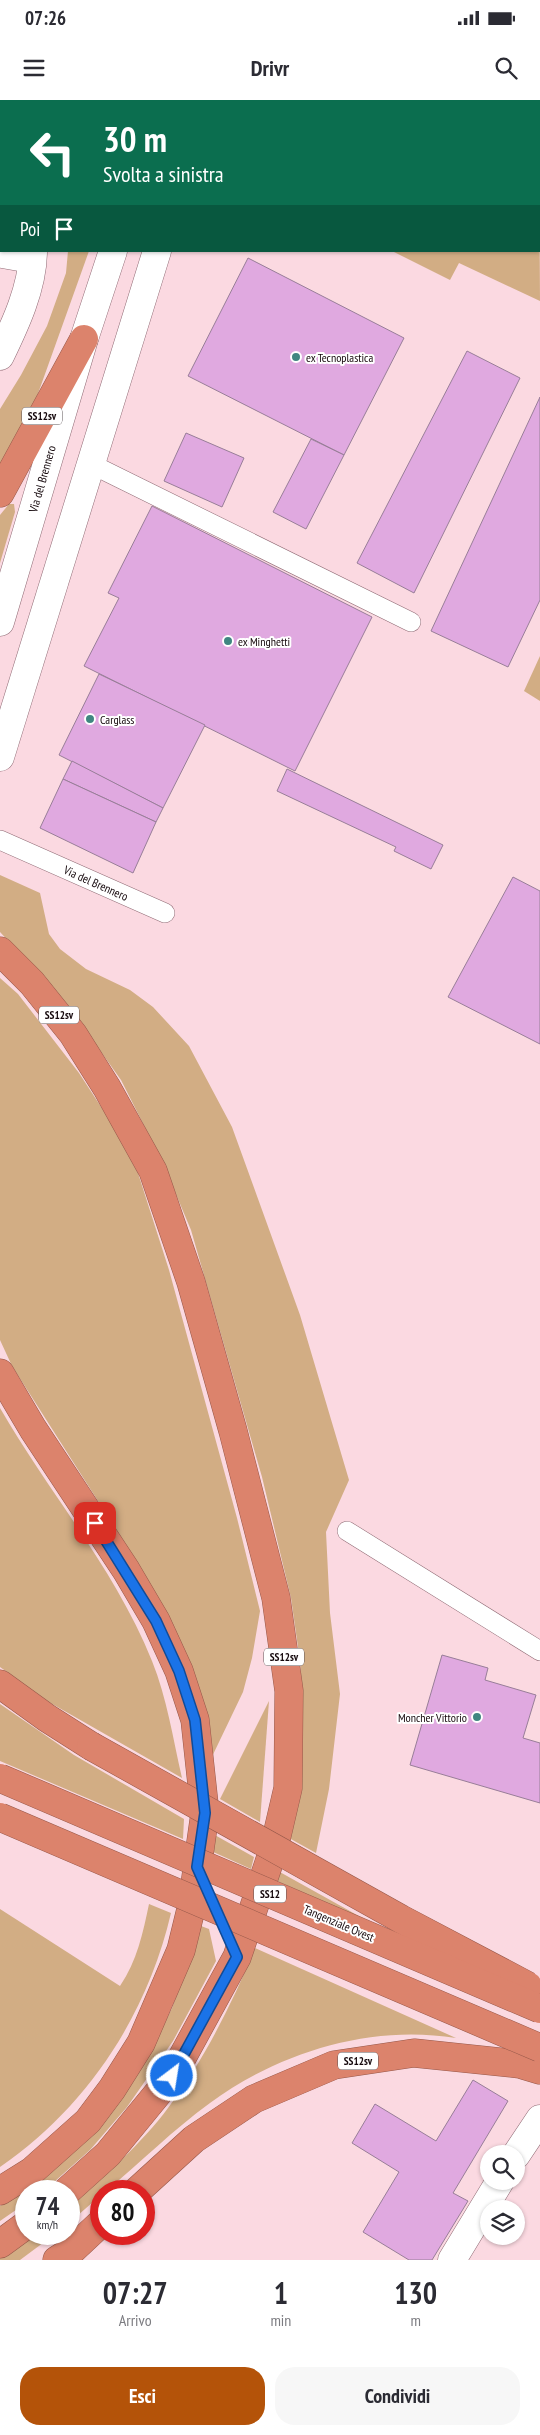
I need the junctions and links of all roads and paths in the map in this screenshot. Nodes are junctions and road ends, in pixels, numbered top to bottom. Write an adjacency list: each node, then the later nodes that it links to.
1 (114, 252): 5 (main road, Via del Brennero)
2 (157, 252): 7 (main road)
3 (33, 257): 4 (lane); 6 (main road)
4 (0, 258)
5 (84, 339): 8 (highway, SS12sv); 9 (main road, Via del Brennero)
6 (0, 356)
7 (91, 464): 10 (lane); 11 (main road)
8 (0, 493)
9 (0, 622)
10 (411, 622)
11 (0, 757)
12 (0, 840): 13 (lane, Via del Brennero)
13 (165, 914)
14 (0, 951): 22 (highway, SS12sv)
15 (0, 1373): 21 (highway)
16 (347, 1531): 17 (lane)
17 (540, 1651)
18 (0, 1684): 23 (highway, bridge)
19 (0, 1778): 24 (highway, Tangenziale Ovest / SS12, bridge)
20 (0, 1817): 25 (highway, bridge)
21 (197, 1867): 22 (highway); 32 (highway)
22 (237, 1957): 29 (highway, SS12sv)
23 (540, 1993)
24 (540, 2009)
25 (540, 2048)
26 (540, 2070): 30 (highway, SS12sv)
27 (540, 2119): 28 (main road)
28 (523, 2145)
29 (79, 2180)
30 (148, 2180)
31 (495, 2190): 37 (main road)
32 (0, 2191)
33 (15, 2233): 35 (highway)
34 (90, 2233): 36 (highway)
35 (0, 2244)
36 (56, 2260)
37 (452, 2260)

